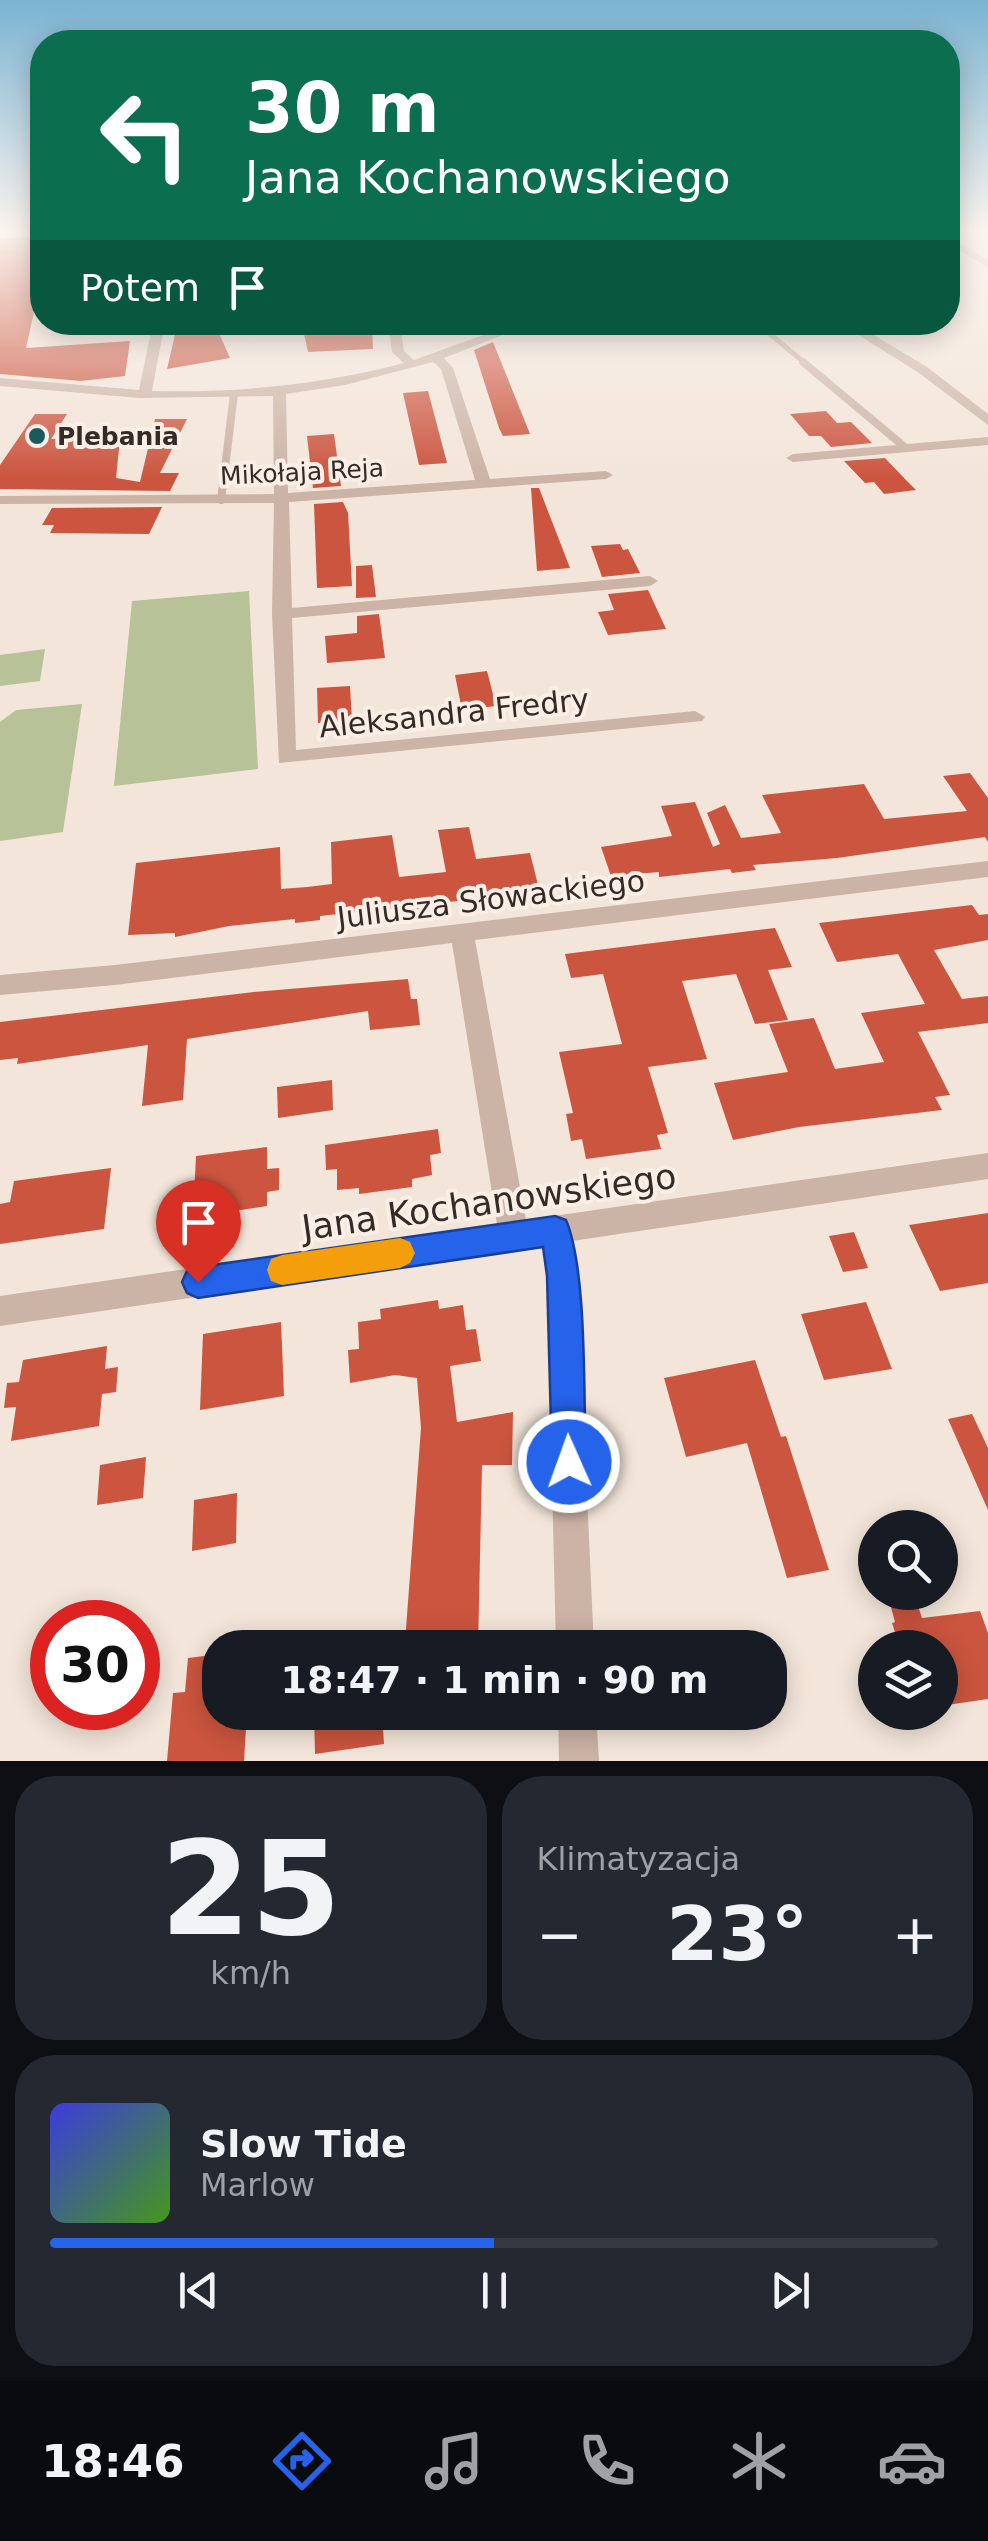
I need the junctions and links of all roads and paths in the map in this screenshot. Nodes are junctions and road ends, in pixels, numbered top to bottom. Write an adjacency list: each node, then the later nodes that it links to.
1 (156, 335): 10 (street)
2 (396, 335): 7 (street)
3 (493, 335): 6 (street)
4 (772, 335): 14 (lane)
5 (865, 335): 12 (street)
6 (434, 356): 7 (street); 17 (street)
7 (412, 362): 9 (street)
8 (0, 382): 10 (street)
9 (279, 391): 11 (street); 18 (street, Aleksandra Fredry)
10 (145, 392): 11 (street)
11 (234, 394): 20 (lane)
12 (988, 421)
13 (988, 441): 14 (street)
14 (906, 448): 15 (street)
15 (793, 458)
16 (606, 475): 17 (street, Mikołaja Reja)
17 (484, 484): 18 (street, Mikołaja Reja)
18 (282, 498): 20 (street, Mikołaja Reja); 22 (street, Aleksandra Fredry)
19 (0, 500): 20 (street, Mikołaja Reja)
20 (222, 500)
21 (650, 581): 22 (street)
22 (281, 614): 23 (street, Aleksandra Fredry)
23 (695, 717)
24 (988, 870): 25 (street, Juliusza Słowackiego)
25 (462, 933): 26 (street, Juliusza Słowackiego); 29 (street)
26 (0, 985)
27 (988, 1166): 28 (street, Jana Kochanowskiego)
28 (555, 1230): 29 (street, Jana Kochanowskiego); 31 (street)
29 (514, 1236): 30 (street, Jana Kochanowskiego)
30 (0, 1311)
31 (574, 1630)
32 (578, 1730): 33 (street)
33 (579, 1761)

